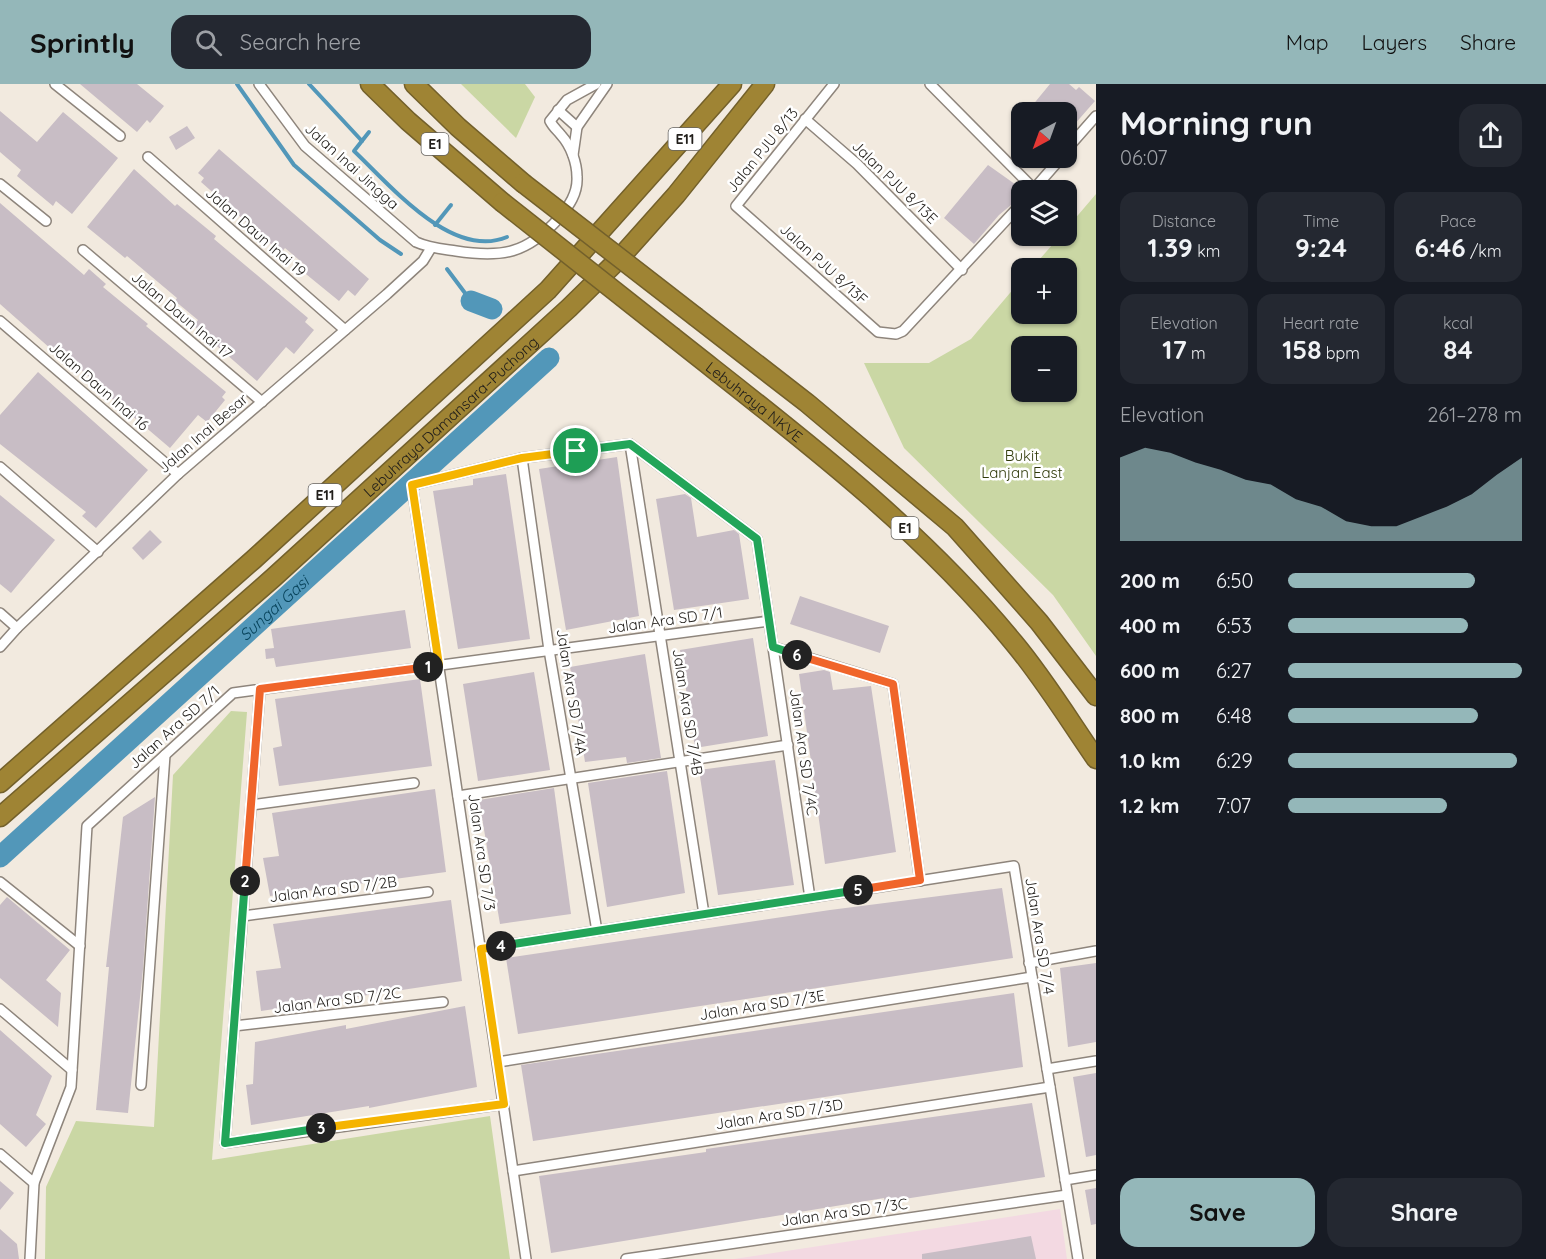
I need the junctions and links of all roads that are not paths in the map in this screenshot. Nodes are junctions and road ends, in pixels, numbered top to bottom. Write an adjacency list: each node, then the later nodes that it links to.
1 (55, 84): 15 (street)
2 (259, 84): 26 (street, Jalan Inai Jingga)
3 (370, 84): 49 (highway, Lebuhraya NKVE / E1, bridge)
4 (414, 84): 46 (highway, Lebuhraya NKVE / E1, bridge)
5 (597, 84): 11 (street)
6 (607, 84): 14 (street)
7 (732, 84): 52 (highway, Lebuhraya Damansara–Puchong / E11)
8 (765, 84): 56 (highway, Lebuhraya Damansara–Puchong / E11)
9 (834, 84): 13 (street, Jalan PJU 8/13)
10 (930, 84): 20 (street)
11 (558, 110): 14 (street); 17 (street)
12 (1096, 116): 16 (street)
13 (805, 119): 23 (street, Jalan PJU 8/13); 28 (street, Jalan PJU 8/13E)
14 (576, 127): 17 (street)
15 (120, 136)
16 (1077, 138)
17 (573, 155): 26 (street)
18 (148, 158): 30 (street, Jalan Daun Inai 19)
19 (1052, 168): 21 (street)
20 (1023, 180)
21 (1041, 180)
22 (0, 184): 25 (street)
23 (736, 206): 28 (street, Jalan PJU 8/13F)
24 (1011, 215): 28 (street)
25 (46, 221)
26 (431, 248): 30 (street, Jalan Inai Besar)
27 (83, 250): 31 (street, Jalan Daun Inai 17)
28 (962, 270)
29 (0, 321): 35 (street, Jalan Daun Inai 16)
30 (345, 330): 31 (street, Jalan Inai Besar)
31 (262, 402): 35 (street, Jalan Inai Besar)
32 (630, 444): 33 (street); 38 (street, Jalan Ara SD 7/4C); 40 (street, Jalan Ara SD 7/4B)
33 (522, 458): 43 (street, Jalan Ara SD 7/4A); 44 (street, Jalan Ara SD 7/3)
34 (0, 467): 36 (street)
35 (178, 474): 36 (street, Jalan Inai Besar)
36 (98, 552): 39 (street, Jalan Inai Besar)
37 (0, 613): 39 (street)
38 (769, 621): 40 (street, Jalan Ara SD 7/1); 42 (street, Jalan Ara SD 7/4C)
39 (17, 628): 41 (street, Jalan Inai Besar)
40 (661, 635): 43 (street, Jalan Ara SD 7/1); 50 (street, Jalan Ara SD 7/4B)
41 (0, 647)
42 (773, 647): 47 (street, Jalan Ara SD 7/4C); 57 (street)
43 (549, 650): 44 (street, Jalan Ara SD 7/1); 51 (street, Jalan Ara SD 7/4A)
44 (439, 665): 45 (street, Jalan Ara SD 7/1); 54 (street, Jalan Ara SD 7/3)
45 (260, 689): 48 (street, Jalan Ara SD 7/1); 55 (street)
46 (1096, 696)
47 (788, 745): 50 (street); 60 (street, Jalan Ara SD 7/4C)
48 (165, 755): 64 (street, Jalan Ara SD 7/1); 76 (street)
49 (1096, 759)
50 (680, 762): 51 (street); 61 (street, Jalan Ara SD 7/4B)
51 (571, 779): 54 (street); 63 (street, Jalan Ara SD 7/4A)
52 (0, 783)
53 (414, 783): 55 (street)
54 (458, 796): 65 (street, Jalan Ara SD 7/3)
55 (251, 805): 62 (street)
56 (0, 817)
57 (920, 880): 60 (street, Jalan Ara SD 7/4); 67 (street, Jalan Ara SD 7/4)
58 (0, 882): 64 (street)
59 (428, 892): 62 (street, Jalan Ara SD 7/2B)
60 (810, 898): 61 (street, Jalan Ara SD 7/4)
61 (704, 914): 63 (street, Jalan Ara SD 7/4)
62 (243, 915): 71 (street)
63 (597, 931): 65 (street, Jalan Ara SD 7/4)
64 (80, 946): 75 (street, Jalan Ara SD 7/1)
65 (481, 949): 73 (street, Jalan Ara SD 7/3)
66 (1096, 951): 67 (street)
67 (1029, 963): 68 (street, Jalan Ara SD 7/4)
68 (1032, 976): 73 (street, Jalan Ara SD 7/3E); 74 (street, Jalan Ara SD 7/4)
69 (443, 1002): 71 (street, Jalan Ara SD 7/2C)
70 (0, 1009): 75 (street)
71 (234, 1026): 78 (street)
72 (1096, 1061): 74 (street)
73 (498, 1062): 78 (street, Jalan Ara SD 7/3)
74 (1047, 1069): 77 (street, Jalan Ara SD 7/4)
75 (72, 1070): 83 (street, Jalan Ara SD 7/1)
76 (141, 1085)
77 (1050, 1087): 80 (street, Jalan Ara SD 7/3D); 82 (street, Jalan Ara SD 7/4)
78 (504, 1104): 80 (street, Jalan Ara SD 7/3)
79 (0, 1154): 83 (street)
80 (513, 1171): 86 (street, Jalan Ara SD 7/3)
81 (1096, 1175): 82 (street)
82 (1065, 1180): 84 (street, Jalan Ara SD 7/4)
83 (34, 1183): 85 (street, Jalan Ara SD 7/1)
84 (1067, 1195): 87 (street, Jalan Ara SD 7/3C); 88 (street, Jalan Ara SD 7/4)
85 (30, 1259)
86 (526, 1259)
87 (626, 1259)
88 (1077, 1259)

